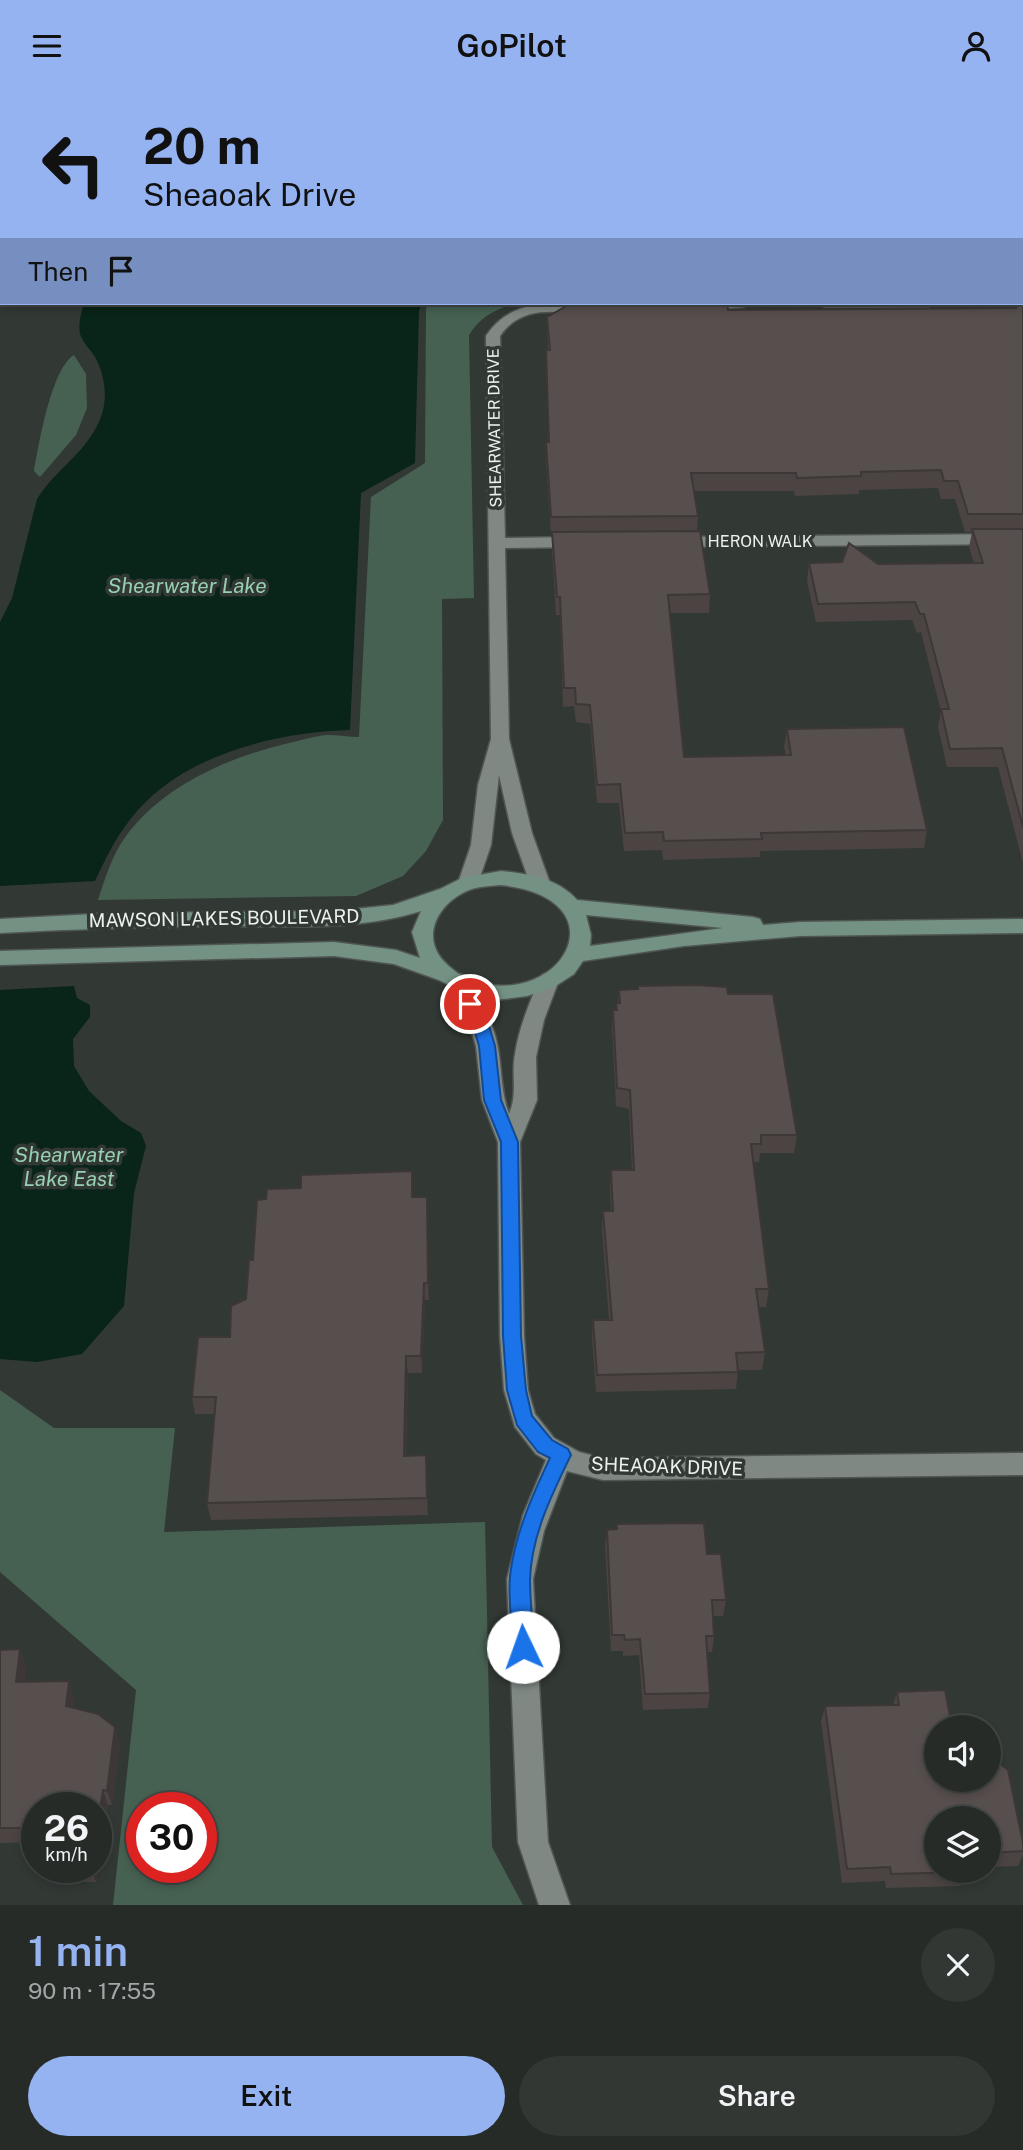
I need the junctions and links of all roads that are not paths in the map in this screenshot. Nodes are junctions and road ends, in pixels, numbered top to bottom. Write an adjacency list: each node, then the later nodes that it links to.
1 (702, 305): 2 (street)
2 (682, 306)
3 (604, 307): 7 (street, SHEARWATER DRIVE)
4 (1023, 539): 6 (street, HERON WALK)
5 (597, 542): 7 (street)
6 (652, 542)
7 (497, 543): 8 (street, SHEARWATER DRIVE)
8 (500, 739): 9 (street, SHEARWATER DRIVE); 10 (street, SHEARWATER DRIVE)
9 (468, 883): 10 (street); 11 (street)
10 (541, 886): 12 (street)
11 (445, 895): 13 (street, MAWSON LAKES BOULEVARD); 18 (street)
12 (572, 907): 15 (street); 16 (street)
13 (0, 926)
14 (1023, 926): 15 (street)
15 (800, 929): 16 (street)
16 (577, 955): 19 (street)
17 (0, 958): 18 (street, MAWSON LAKES BOULEVARD)
18 (451, 978): 19 (street); 20 (street, SHEAOAK DRIVE)
19 (549, 980): 20 (street, SHEAOAK DRIVE)
20 (509, 1142): 21 (street, SHEAOAK DRIVE)
21 (561, 1455): 22 (street, SHEAOAK DRIVE); 23 (street)
22 (1023, 1464)
23 (555, 1905)

